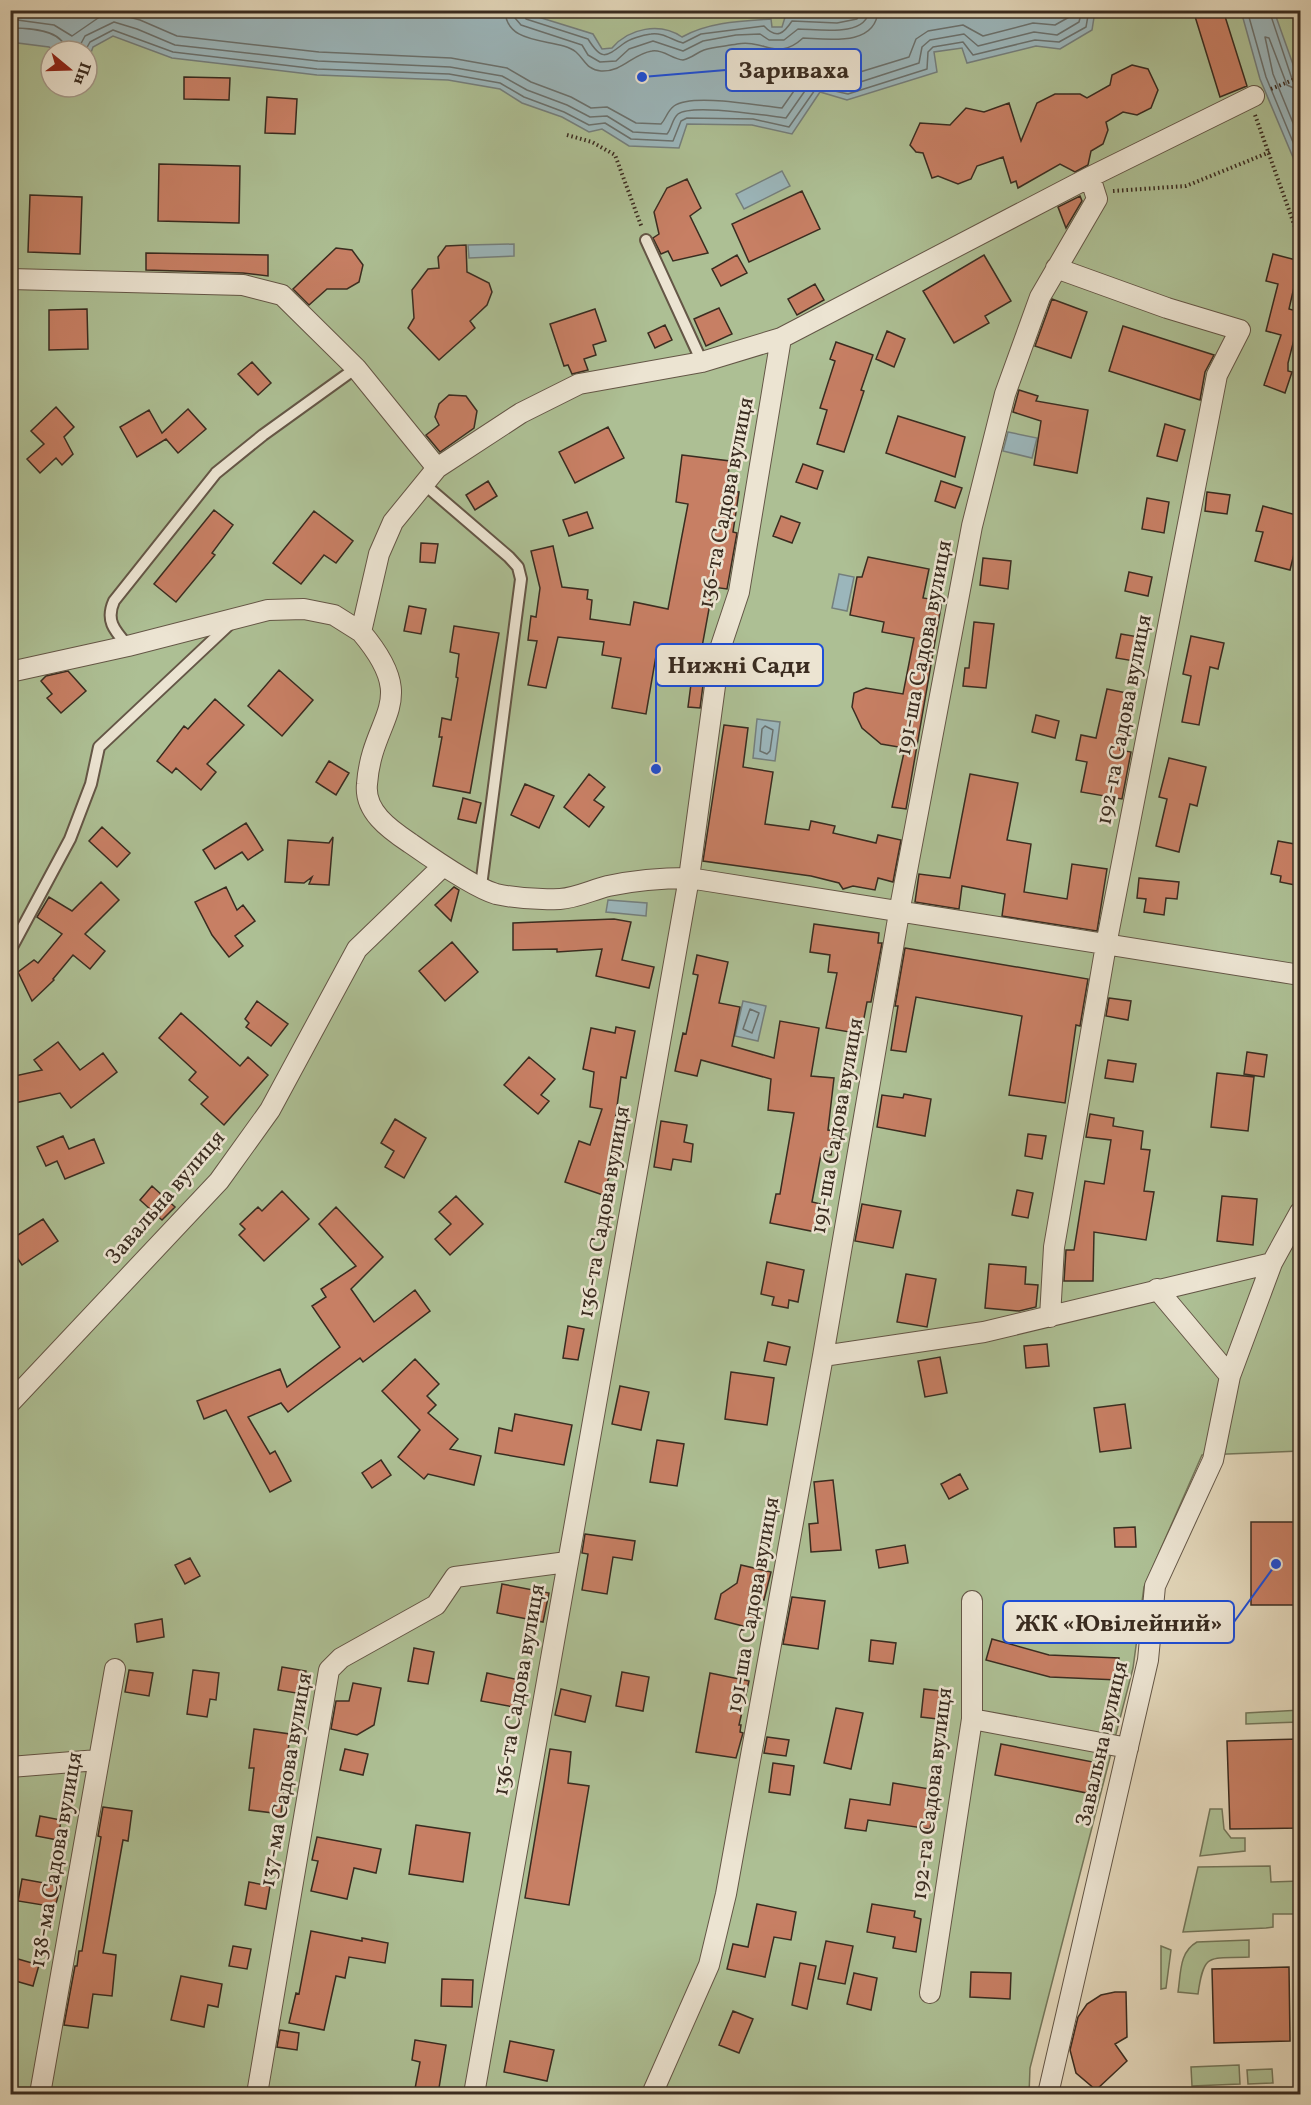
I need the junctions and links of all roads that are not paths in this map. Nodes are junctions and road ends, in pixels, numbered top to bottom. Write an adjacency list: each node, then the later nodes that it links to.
1 (1251, 98): 2 (street)
2 (1092, 184): 4 (street, 191-ша Садова вулиця); 6 (street)
3 (646, 240): 7 (lane)
4 (1056, 268): 18 (street, 191-ша Садова вулиця); 19 (street, 192-га Садова вулиця)
5 (10, 279): 8 (street)
6 (781, 338): 7 (street); 16 (street, 136-та Садова вулиця)
7 (702, 362): 9 (street)
8 (356, 368): 9 (street); 13 (lane)
9 (437, 468): 10 (street)
10 (424, 484): 12 (street); 17 (lane)
11 (234, 620): 12 (street); 13 (street); 20 (lane)
12 (361, 632): 15 (street)
13 (128, 646): 14 (street)
14 (11, 672)
15 (443, 866): 17 (street); 28 (street, Завальна вулиця)
16 (689, 878): 17 (street); 18 (street); 29 (street, 136-та Садова вулиця)
17 (481, 886)
18 (899, 913): 19 (street); 26 (street, 191-ша Садова вулиця)
19 (1106, 945): 21 (street); 25 (street, 192-га Садова вулиця)
20 (11, 949)
21 (1300, 975)
22 (1300, 1212): 23 (street, Завальна вулиця)
23 (1272, 1263): 24 (street); 27 (street, Завальна вулиця)
24 (1157, 1289): 25 (street); 27 (street)
25 (1050, 1317): 26 (street)
26 (823, 1356): 40 (street, 191-ша Садова вулиця)
27 (1230, 1376): 33 (street, Завальна вулиця)
28 (10, 1403)
29 (567, 1562): 38 (street, 137-ма Садова вулиця); 39 (street, 136-та Садова вулиця)
30 (972, 1601): 32 (street, 192-га Садова вулиця)
31 (115, 1669): 34 (street, 138-ма Садова вулиця)
32 (972, 1719): 33 (street); 36 (street, 192-га Садова вулиця)
33 (1128, 1748): 41 (street, Завальна вулиця)
34 (98, 1760): 35 (street); 37 (street, 138-ма Садова вулиця)
35 (10, 1767)
36 (930, 1993)
37 (40, 2094)
38 (257, 2094)
39 (474, 2094)
40 (652, 2094)
41 (1048, 2094)

